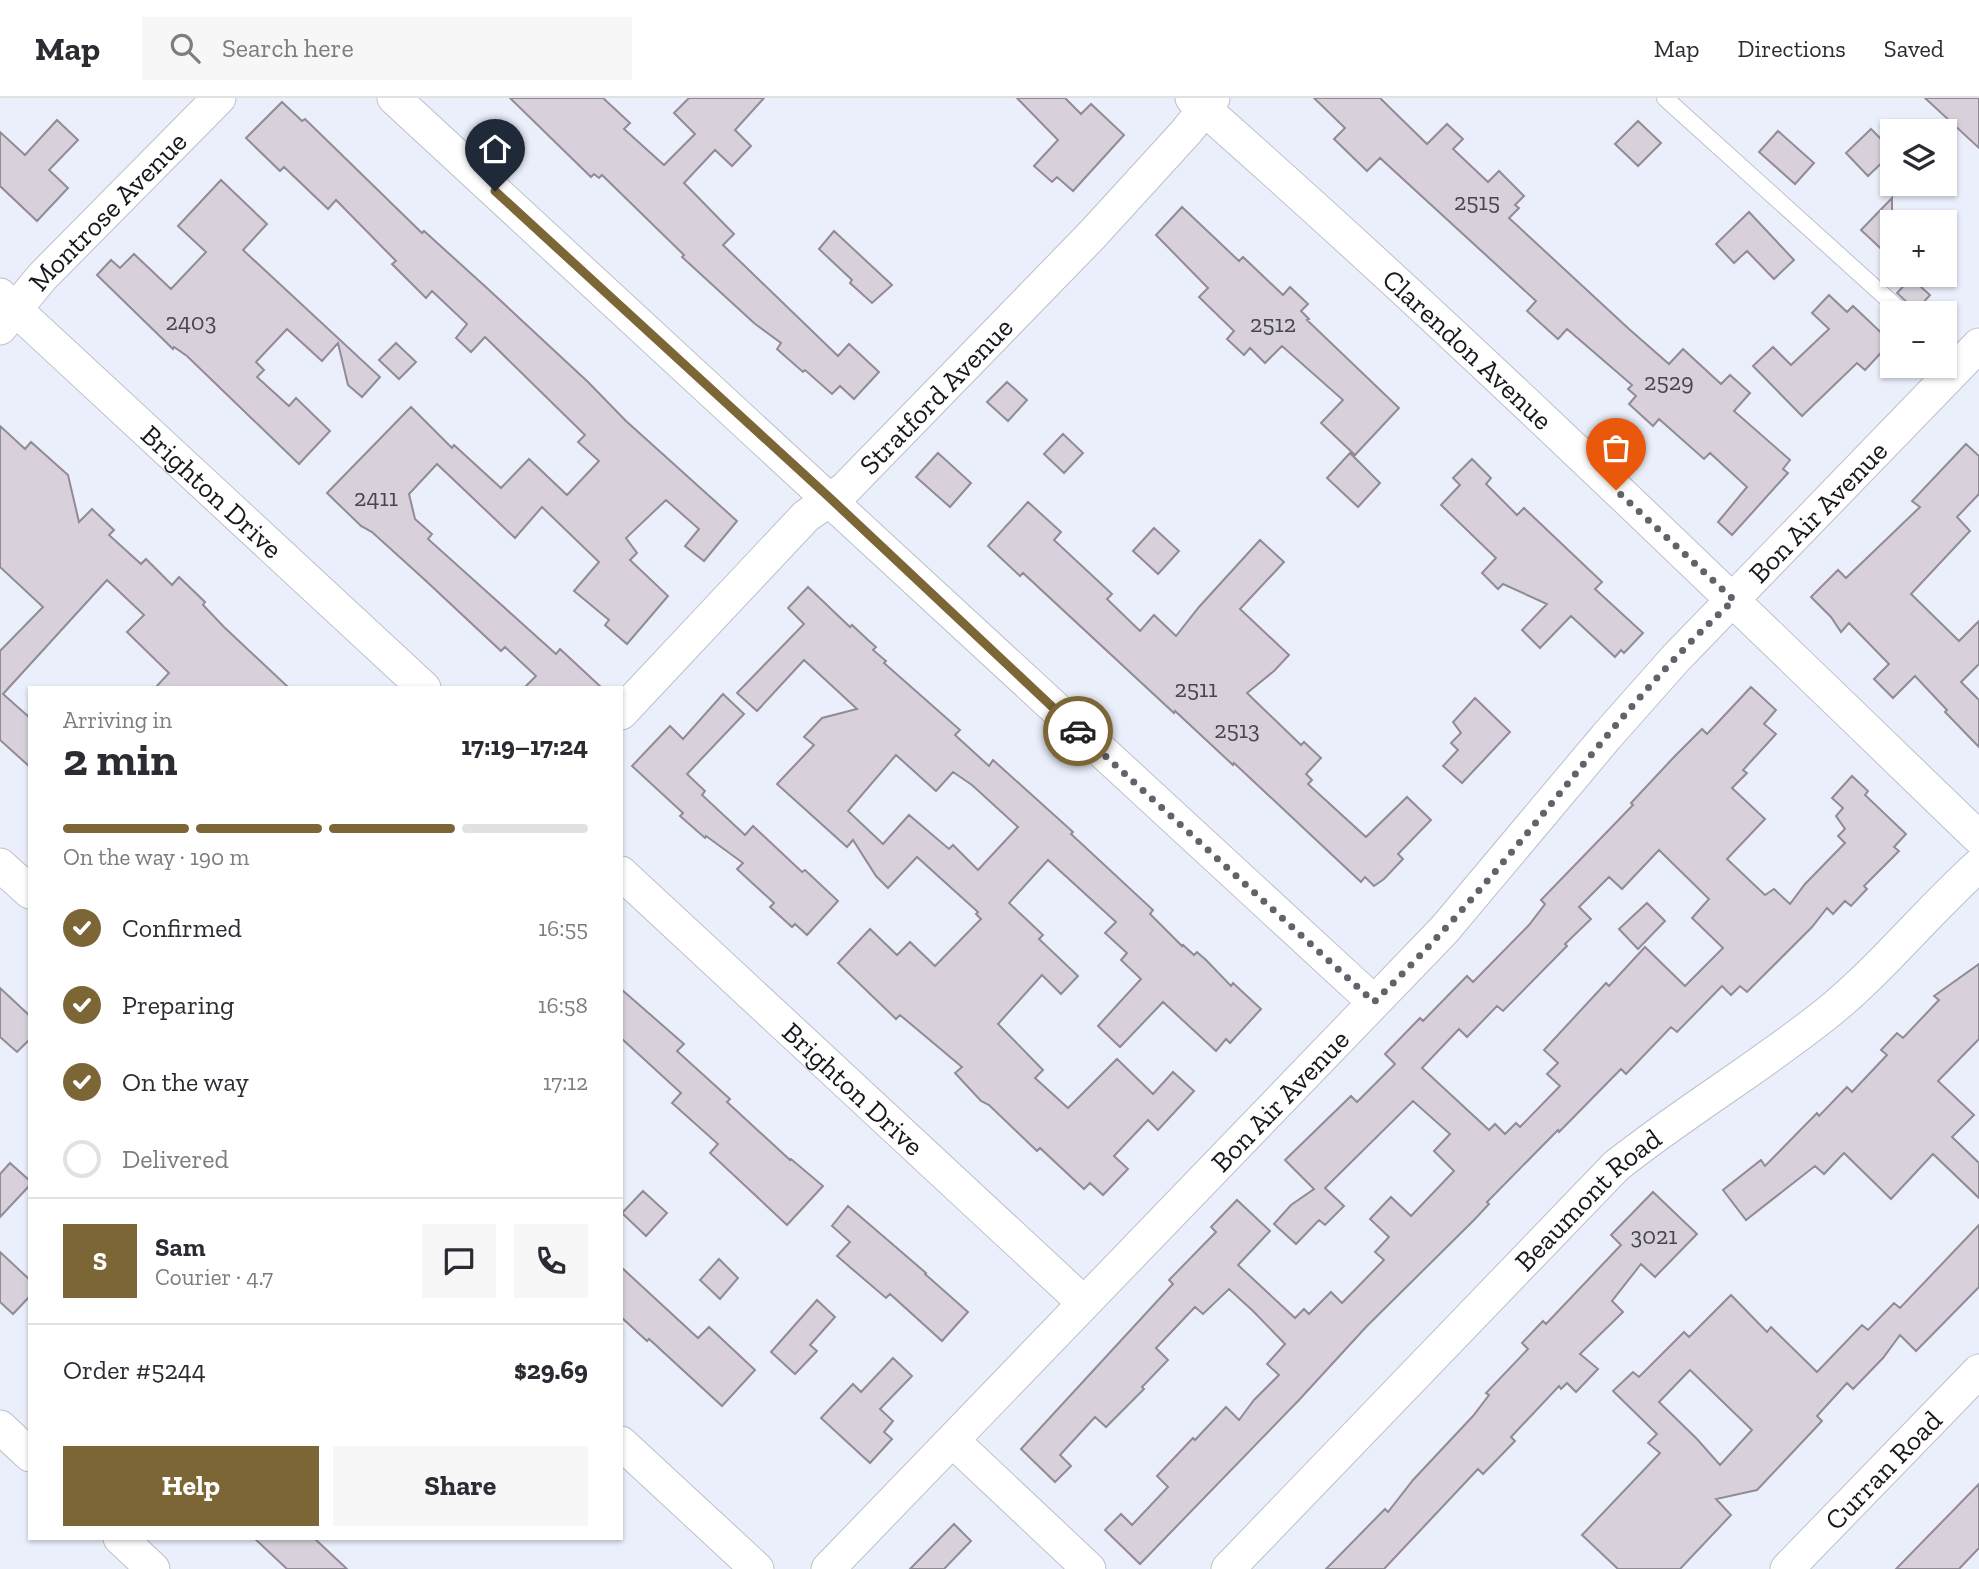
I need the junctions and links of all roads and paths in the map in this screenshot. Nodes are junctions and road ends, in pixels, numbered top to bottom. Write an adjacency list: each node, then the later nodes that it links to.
1 (219, 98): 6 (street, Montrose Avenue)
2 (394, 98): 8 (street)
3 (1665, 98): 5 (lane)
4 (1203, 102): 8 (street, Stratford Avenue); 9 (street, Clarendon Avenue)
5 (1890, 301)
6 (5, 311): 10 (street, Brighton Drive)
7 (1961, 354): 9 (street, Bon Air Avenue)
8 (831, 499): 11 (street, Stratford Avenue); 17 (street)
9 (1734, 600): 12 (street, Clarendon Avenue); 17 (street, Bon Air Avenue)
10 (422, 686)
11 (623, 711)
12 (1979, 838)
13 (0, 864): 16 (street)
14 (1979, 865): 29 (street, Beaumont Road)
15 (623, 875): 18 (street, Brighton Drive)
16 (28, 890)
17 (1374, 1002): 18 (street, Bon Air Avenue)
18 (1084, 1303): 21 (street, Bon Air Avenue)
19 (1979, 1371): 30 (street, Curran Road)
20 (0, 1427): 23 (street)
21 (954, 1441): 27 (street, Bon Air Avenue); 28 (street)
22 (623, 1445): 26 (street)
23 (28, 1453)
24 (122, 1540): 25 (street)
25 (153, 1569)
26 (757, 1569)
27 (828, 1569)
28 (1089, 1569)
29 (1228, 1569)
30 (1787, 1569)

